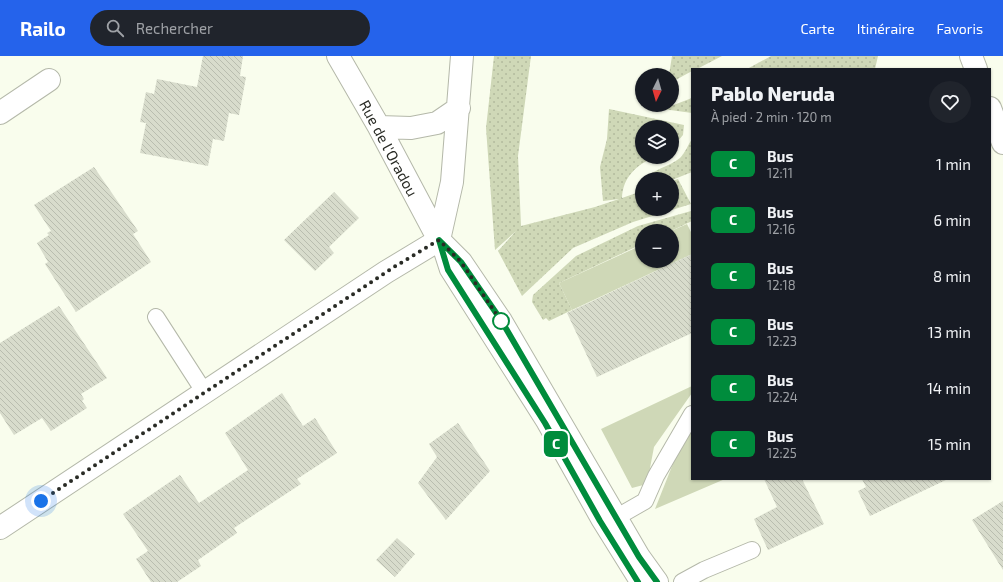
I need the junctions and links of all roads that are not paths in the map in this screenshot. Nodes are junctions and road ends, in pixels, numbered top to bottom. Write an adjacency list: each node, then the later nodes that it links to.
1 (338, 56): 9 (street, Rue de l'Oradou)
2 (462, 56): 6 (street)
3 (971, 56): 4 (street)
4 (976, 68)
5 (49, 80): 8 (street)
6 (459, 108): 9 (street); 11 (street)
7 (991, 111): 10 (street)
8 (0, 113)
9 (379, 127): 11 (street, Rue de l'Oradou)
10 (1003, 143)
11 (439, 240): 13 (street); 15 (street, Rue de l'Oradou); 18 (lane, Rue de l'Oradou)
12 (156, 317): 13 (lane)
13 (205, 393): 16 (street)
14 (691, 416): 15 (lane)
15 (617, 517): 19 (street, Rue de l'Oradou)
16 (1, 525)
17 (752, 550): 20 (lane)
18 (638, 582)
19 (657, 582)
20 (682, 582)

